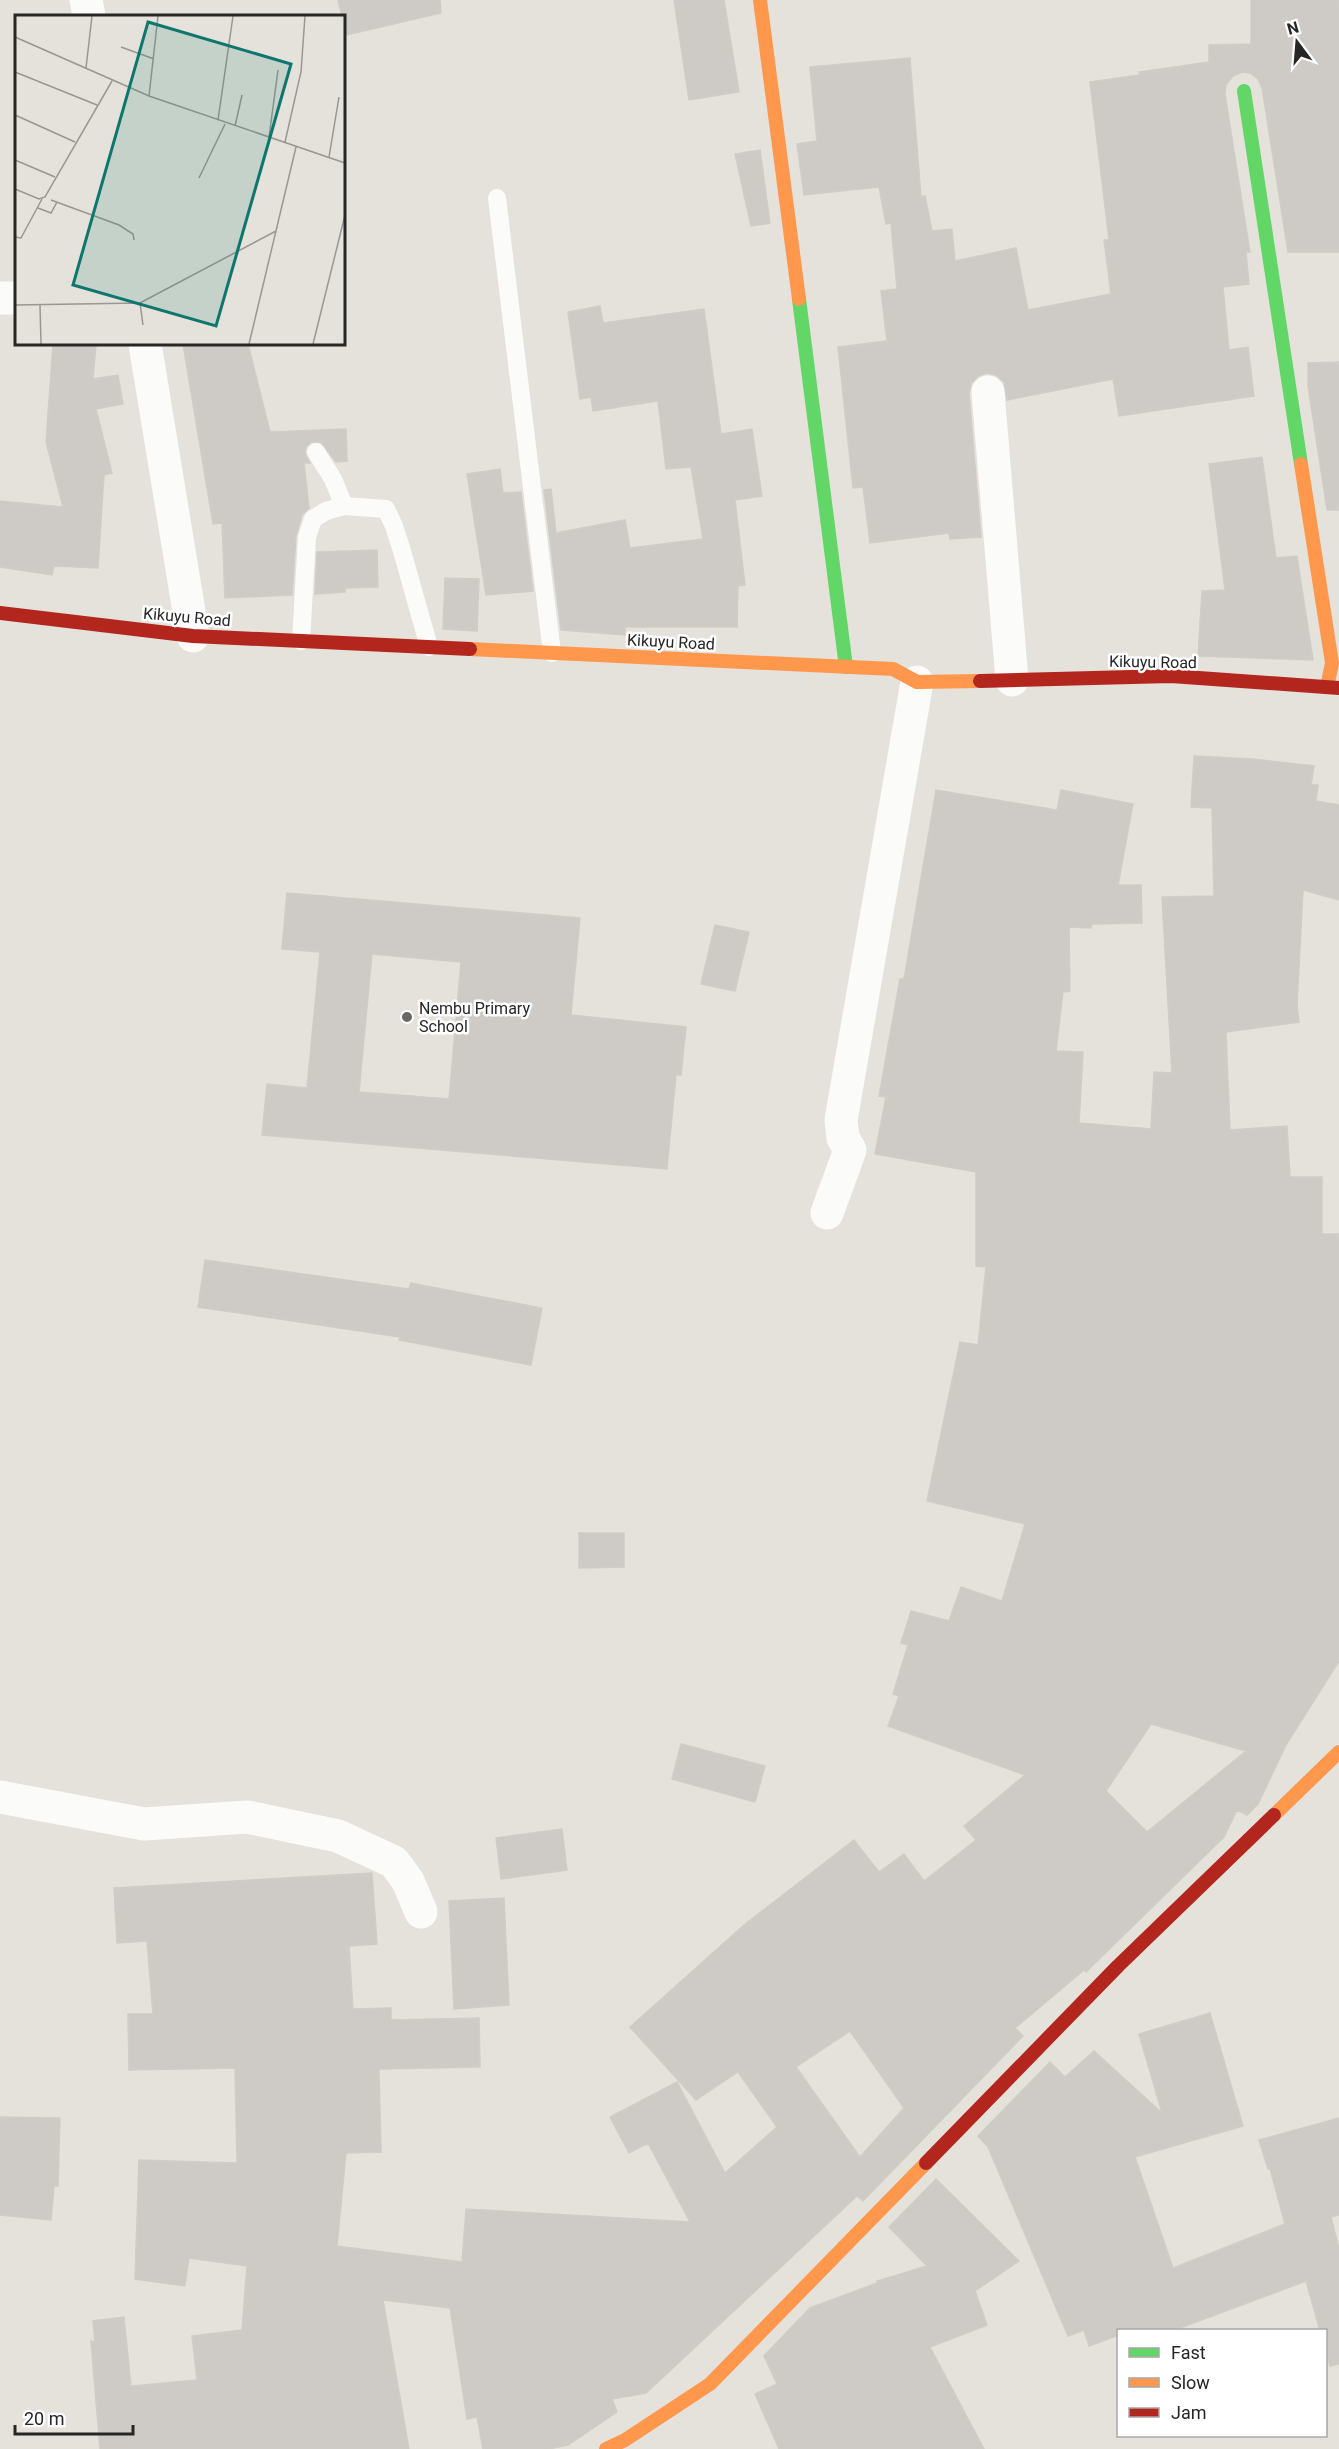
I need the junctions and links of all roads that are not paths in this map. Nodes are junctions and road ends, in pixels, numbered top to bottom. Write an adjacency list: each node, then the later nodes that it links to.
1 (86, 0): 3 (street)
2 (760, 0): 15 (street)
3 (89, 15)
4 (1244, 91): 18 (street)
5 (496, 198): 14 (lane)
6 (145, 345): 11 (street)
7 (988, 392): 16 (street)
8 (316, 452): 9 (lane)
9 (344, 506): 12 (lane); 13 (lane)
10 (0, 613): 11 (street, Kikuyu Road)
11 (193, 636): 12 (street, Kikuyu Road)
12 (301, 641): 13 (street, Kikuyu Road)
13 (429, 647): 14 (street, Kikuyu Road)
14 (552, 653): 15 (street, Kikuyu Road)
15 (846, 667): 17 (street, Kikuyu Road)
16 (1012, 680): 17 (street, Kikuyu Road); 18 (street, Kikuyu Road)
17 (917, 682): 19 (street)
18 (1333, 688)
19 (827, 1213)
20 (1339, 1752): 23 (street)
21 (0, 1797): 22 (street)
22 (421, 1912)
23 (619, 2446)

